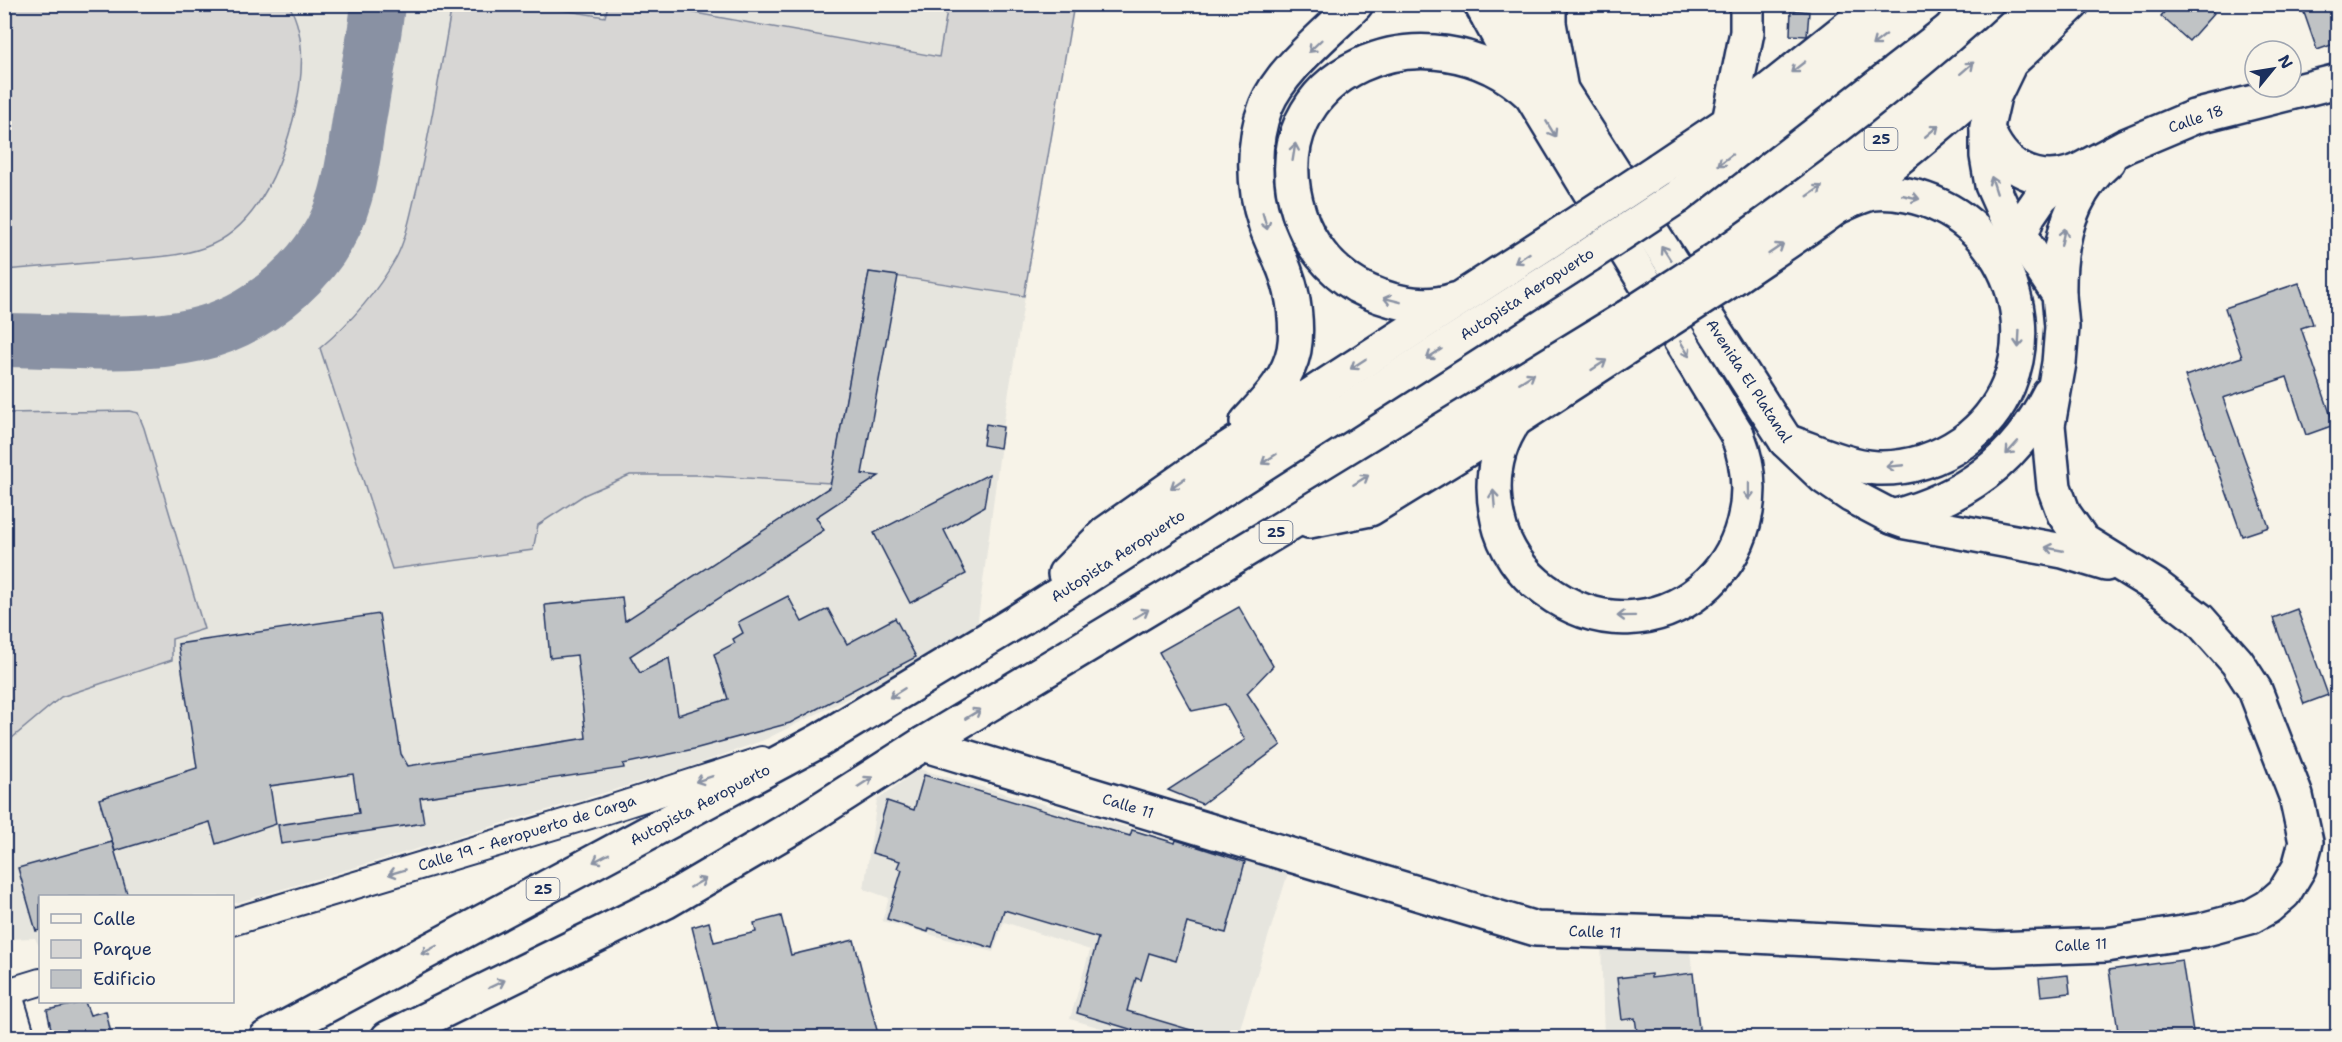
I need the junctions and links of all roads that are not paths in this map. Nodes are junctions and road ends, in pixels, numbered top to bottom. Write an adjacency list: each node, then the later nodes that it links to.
1 (1356, 4): 26 (main road, one-way to 26)
2 (1481, 4): 12 (main road, Avenida El Platanal)
3 (1510, 4): 12 (main road, Avenida El Platanal)
4 (1549, 4): 12 (main road)
5 (1747, 4): 13 (main road)
6 (1877, 4): 13 (main road, one-way to 13)
7 (1925, 4): 30 (main road, Autopista Aeropuerto / 25, one-way to 30, bridge)
8 (2037, 4): 19 (main road, 25, one-way to 8)
9 (2072, 4): 10 (main road)
10 (2008, 67): 14 (main road, Avenida El Platanal); 17 (main road, one-way to 10)
11 (2337, 81): 15 (main road, Calle 18)
12 (1546, 93): 20 (main road, one-way to 12); 24 (main road, Avenida El Platanal, one-way to 24); 25 (main road, Avenida El Platanal, one-way to 12)
13 (1729, 122): 20 (main road, one-way to 20, bridge)
14 (1987, 127): 16 (main road); 18 (main road, Avenida El Platanal, one-way to 14)
15 (2126, 146): 16 (main road, Calle 18); 21 (main road, Calle 18, one-way to 15)
16 (2075, 172): 18 (main road, Calle 18)
17 (1835, 208): 19 (main road, one-way to 17); 25 (main road, one-way to 25)
18 (2021, 236): 21 (main road, Avenida El Platanal)
19 (1721, 271): 22 (main road, 25, bridge)
20 (1469, 293): 26 (main road, one-way to 26)
21 (2059, 295): 23 (main road, Avenida El Platanal)
22 (1634, 327): 24 (main road, one-way to 22); 28 (main road, 25, one-way to 22)
23 (2055, 382): 27 (main road, one-way to 27); 29 (main road, Avenida El Platanal)
24 (1515, 420): 28 (main road)
25 (1786, 441): 27 (main road, Avenida El Platanal)
26 (1210, 460): 30 (main road, one-way to 30)
27 (1892, 517): 29 (main road, Avenida El Platanal, one-way to 27)
28 (1289, 524): 32 (main road, 25, one-way to 28)
29 (2131, 572): 33 (main road, Avenida El Platanal)
30 (1019, 620): 31 (main road, Autopista Aeropuerto / 25, one-way to 31)
31 (819, 741): 34 (street, Calle 19 - Aeropuerto de Carga, one-way to 34); 38 (main road, Autopista Aeropuerto / 25, one-way to 38)
32 (923, 744): 33 (main road, Calle 11); 39 (main road, 25, one-way to 32)
33 (2284, 893)
34 (234, 921)
35 (39, 982): 36 (street)
36 (6, 992): 37 (street)
37 (22, 1038)
38 (267, 1038)
39 (388, 1038)

